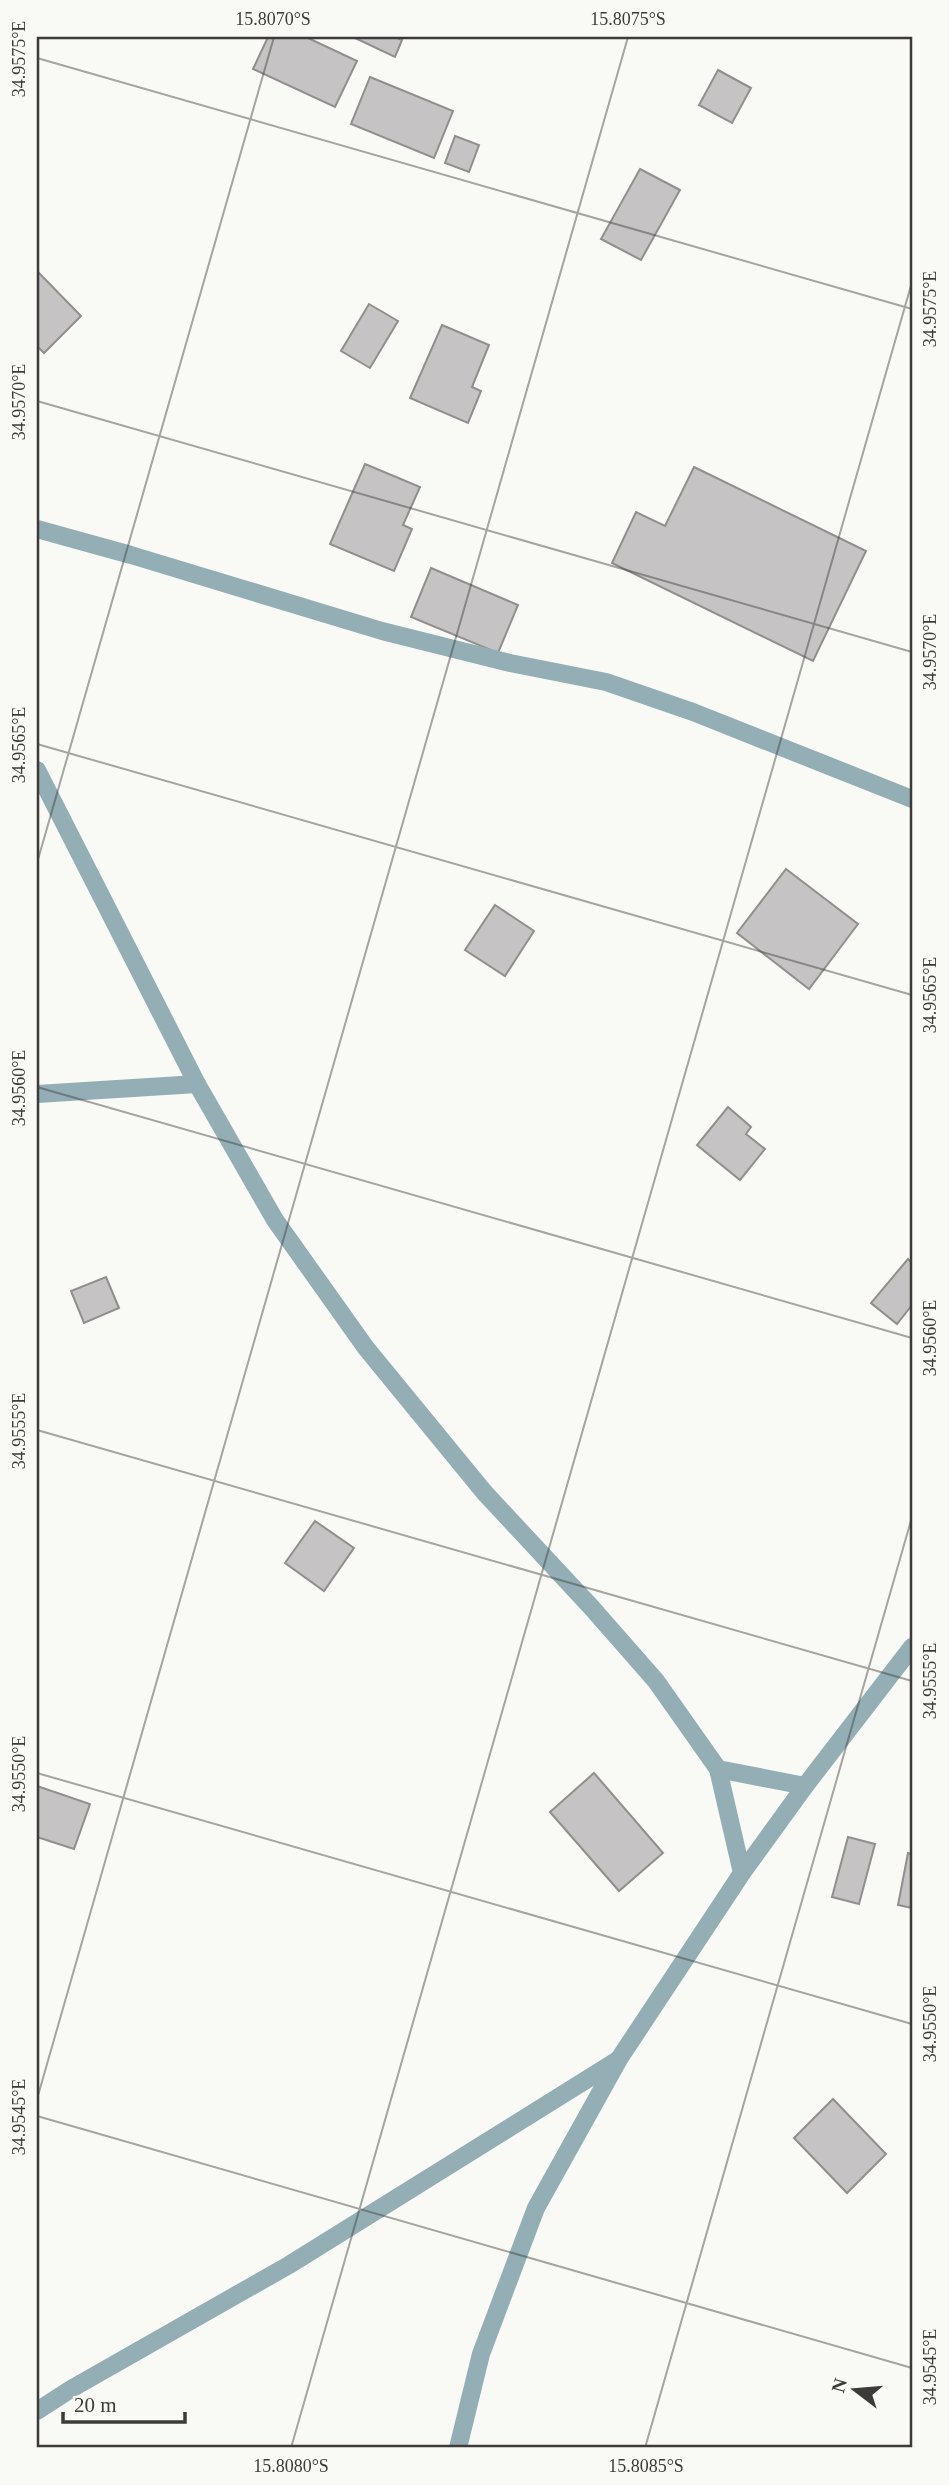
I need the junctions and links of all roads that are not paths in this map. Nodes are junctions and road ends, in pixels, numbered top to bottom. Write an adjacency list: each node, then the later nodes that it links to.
1 (37, 529): 3 (street)
2 (37, 770): 4 (street)
3 (912, 799)
4 (197, 1084): 5 (street); 7 (street)
5 (37, 1094)
6 (912, 1647): 8 (street)
7 (718, 1769): 8 (street); 9 (street)
8 (806, 1786): 9 (street)
9 (742, 1873): 10 (street)
10 (619, 2059): 11 (street); 12 (street)
11 (37, 2411)
12 (458, 2448)

